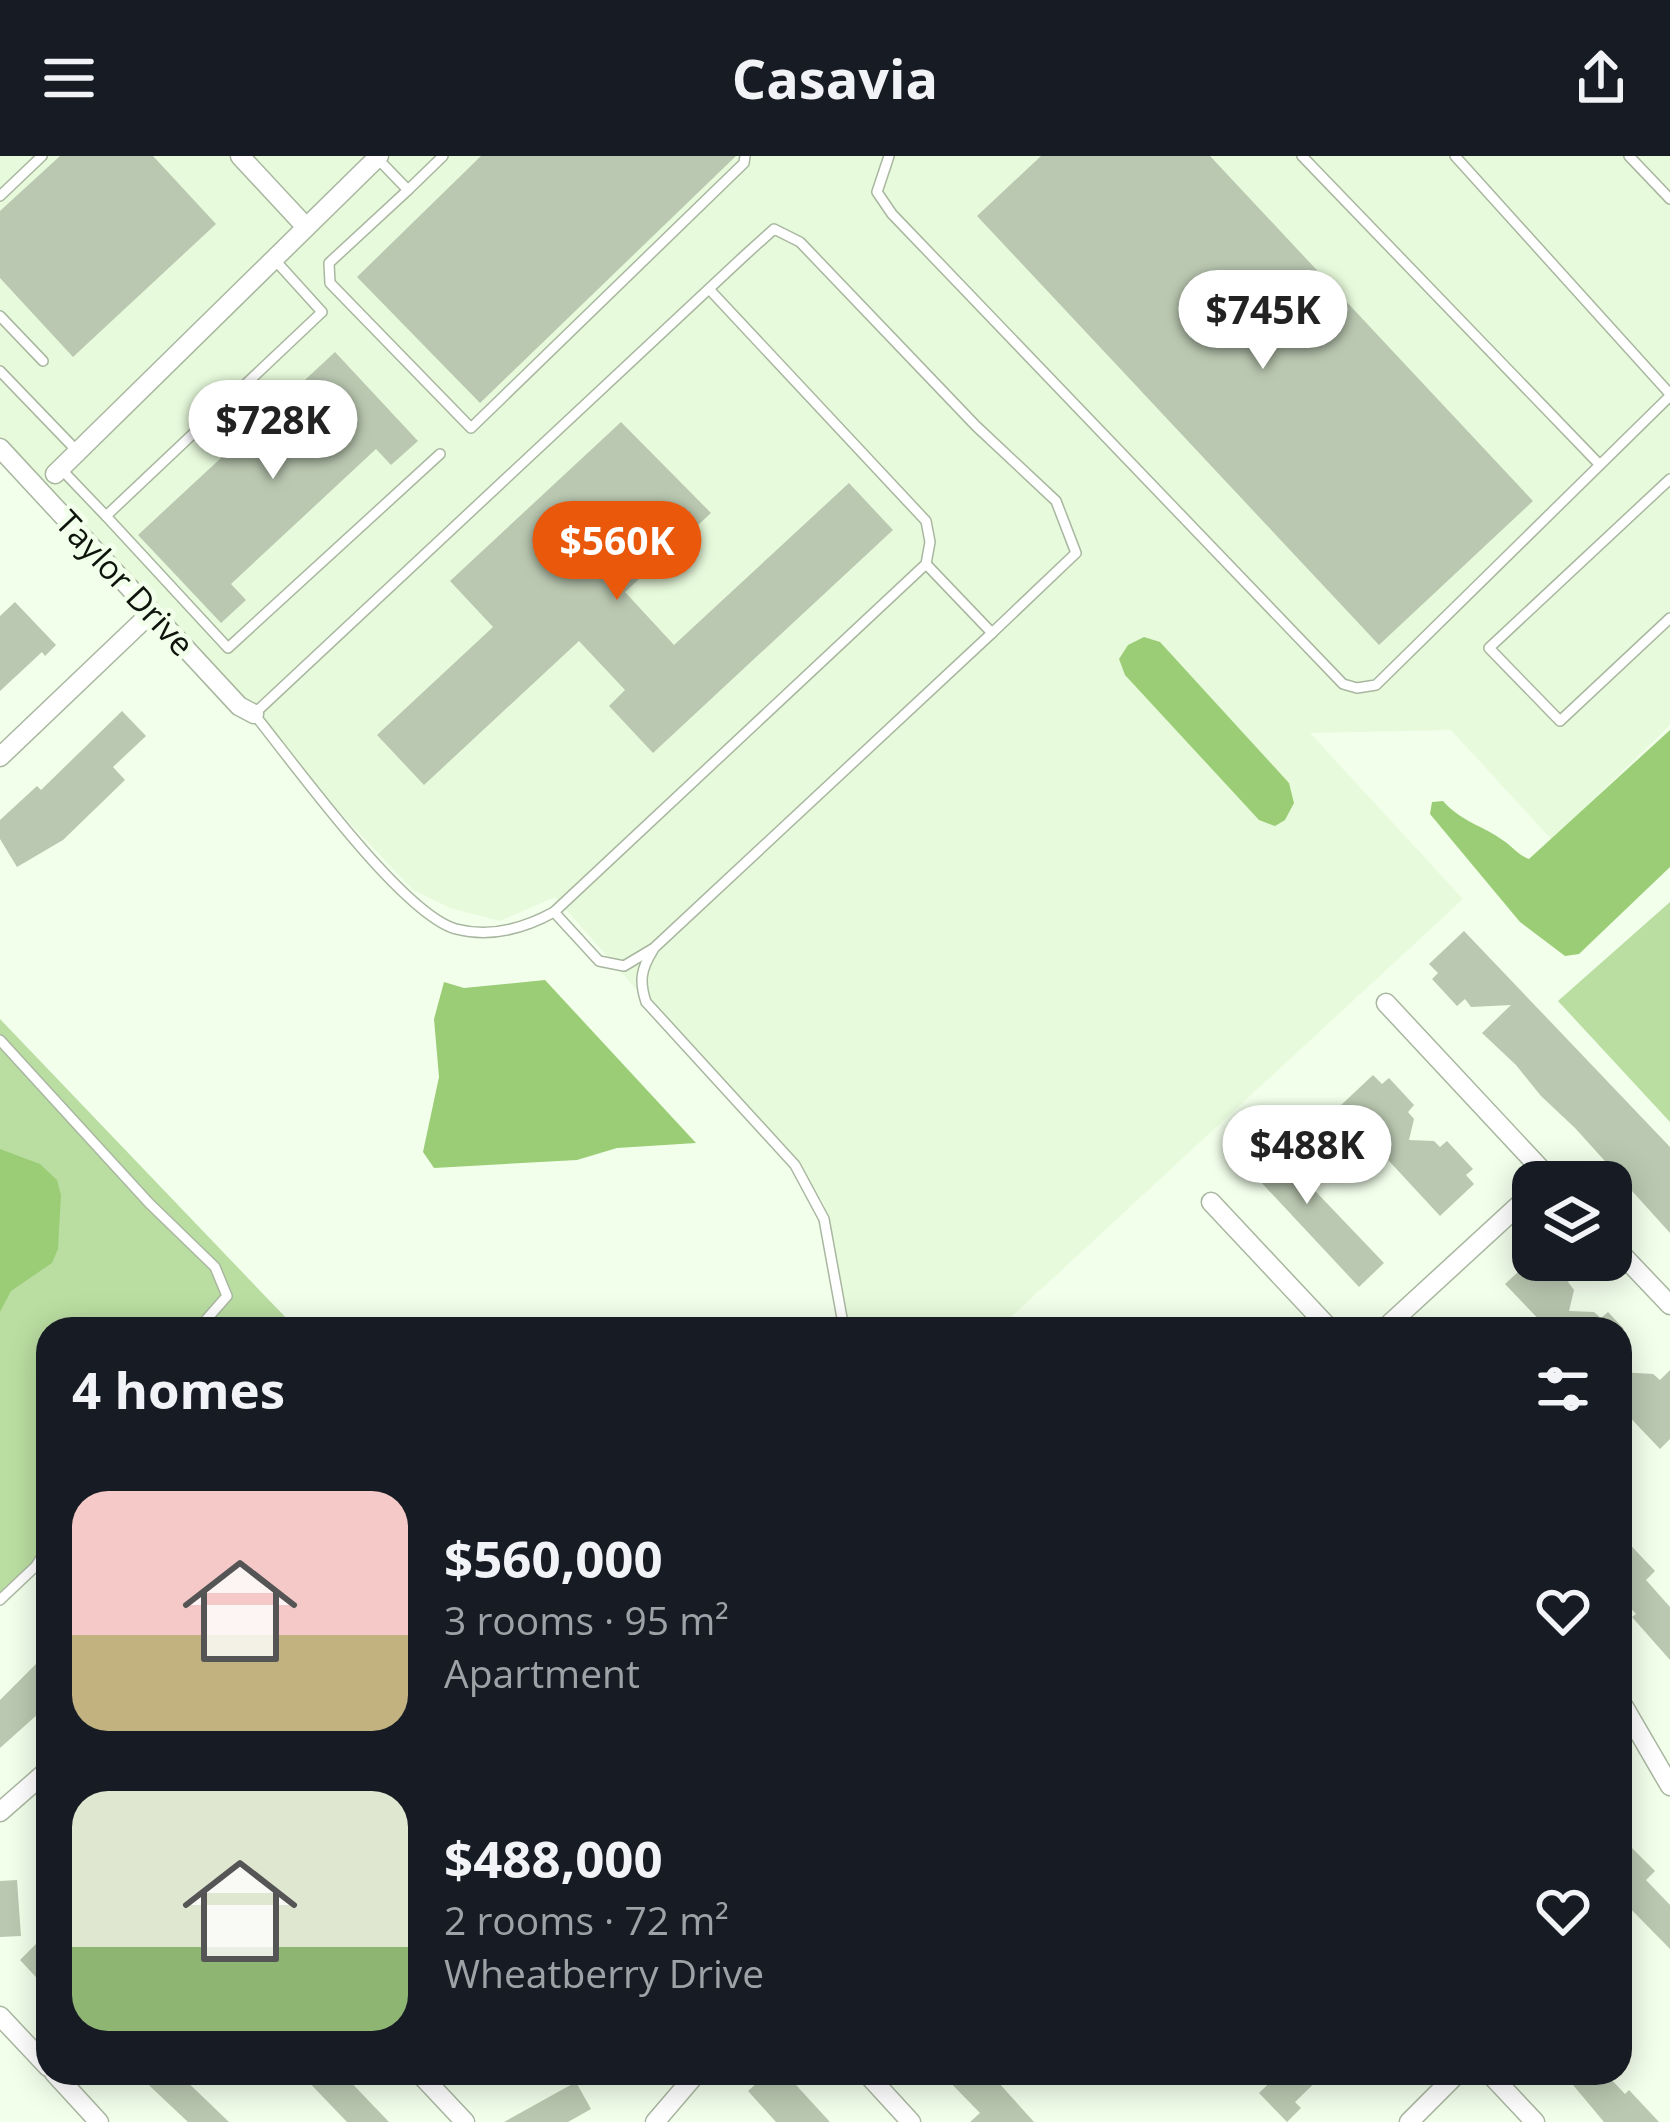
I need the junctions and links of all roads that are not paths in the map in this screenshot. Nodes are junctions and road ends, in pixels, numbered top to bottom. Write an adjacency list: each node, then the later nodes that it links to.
1 (43, 156): 11 (lane)
2 (240, 156): 13 (street)
3 (443, 156): 10 (lane)
4 (746, 156): 10 (lane)
5 (889, 156): 23 (lane)
6 (1302, 156): 23 (lane)
7 (1455, 156): 19 (lane)
8 (1629, 156): 12 (lane)
9 (378, 157): 10 (lane); 13 (street)
10 (408, 190)
11 (0, 196)
12 (1670, 199)
13 (306, 227): 14 (street)
14 (274, 259): 21 (street); 26 (lane)
15 (709, 289): 27 (lane); 30 (lane); 31 (lane)
16 (0, 316): 17 (lane)
17 (43, 361)
18 (0, 371): 21 (lane)
19 (1670, 395): 23 (lane)
20 (0, 448): 28 (street, Taylor Drive)
21 (78, 452): 24 (street)
22 (440, 454): 26 (lane)
23 (1600, 464)
24 (58, 472): 26 (lane)
25 (1670, 479): 29 (lane)
26 (106, 516)
27 (926, 564): 30 (lane); 33 (lane)
28 (152, 612): 31 (street, Taylor Drive); 32 (street)
29 (1670, 618)
30 (992, 633): 34 (lane)
31 (254, 714): 33 (lane)
32 (0, 757)
33 (554, 912): 34 (lane)
34 (654, 948): 43 (lane)
35 (1386, 1003): 37 (street)
36 (0, 1040): 42 (lane)
37 (1531, 1161)
38 (1211, 1202): 44 (street)
39 (1512, 1211): 45 (street)
40 (1632, 1265): 41 (street)
41 (1670, 1305)
42 (209, 1317)
43 (842, 1317)
44 (1319, 1317)
45 (1397, 1317)
46 (36, 1566): 47 (lane)
47 (0, 1600)
48 (1632, 1721): 50 (street)
49 (36, 1780): 51 (street)
50 (1670, 1786)
51 (0, 1812)
52 (0, 2016): 53 (street)
53 (36, 2054)
54 (65, 2085): 60 (street)
55 (430, 2085): 61 (street)
56 (687, 2085): 62 (street)
57 (877, 2085): 63 (street)
58 (1446, 2085): 64 (street)
59 (1501, 2085): 65 (street)
60 (99, 2122)
61 (465, 2122)
62 (655, 2122)
63 (911, 2122)
64 (1408, 2122)
65 (1535, 2122)

